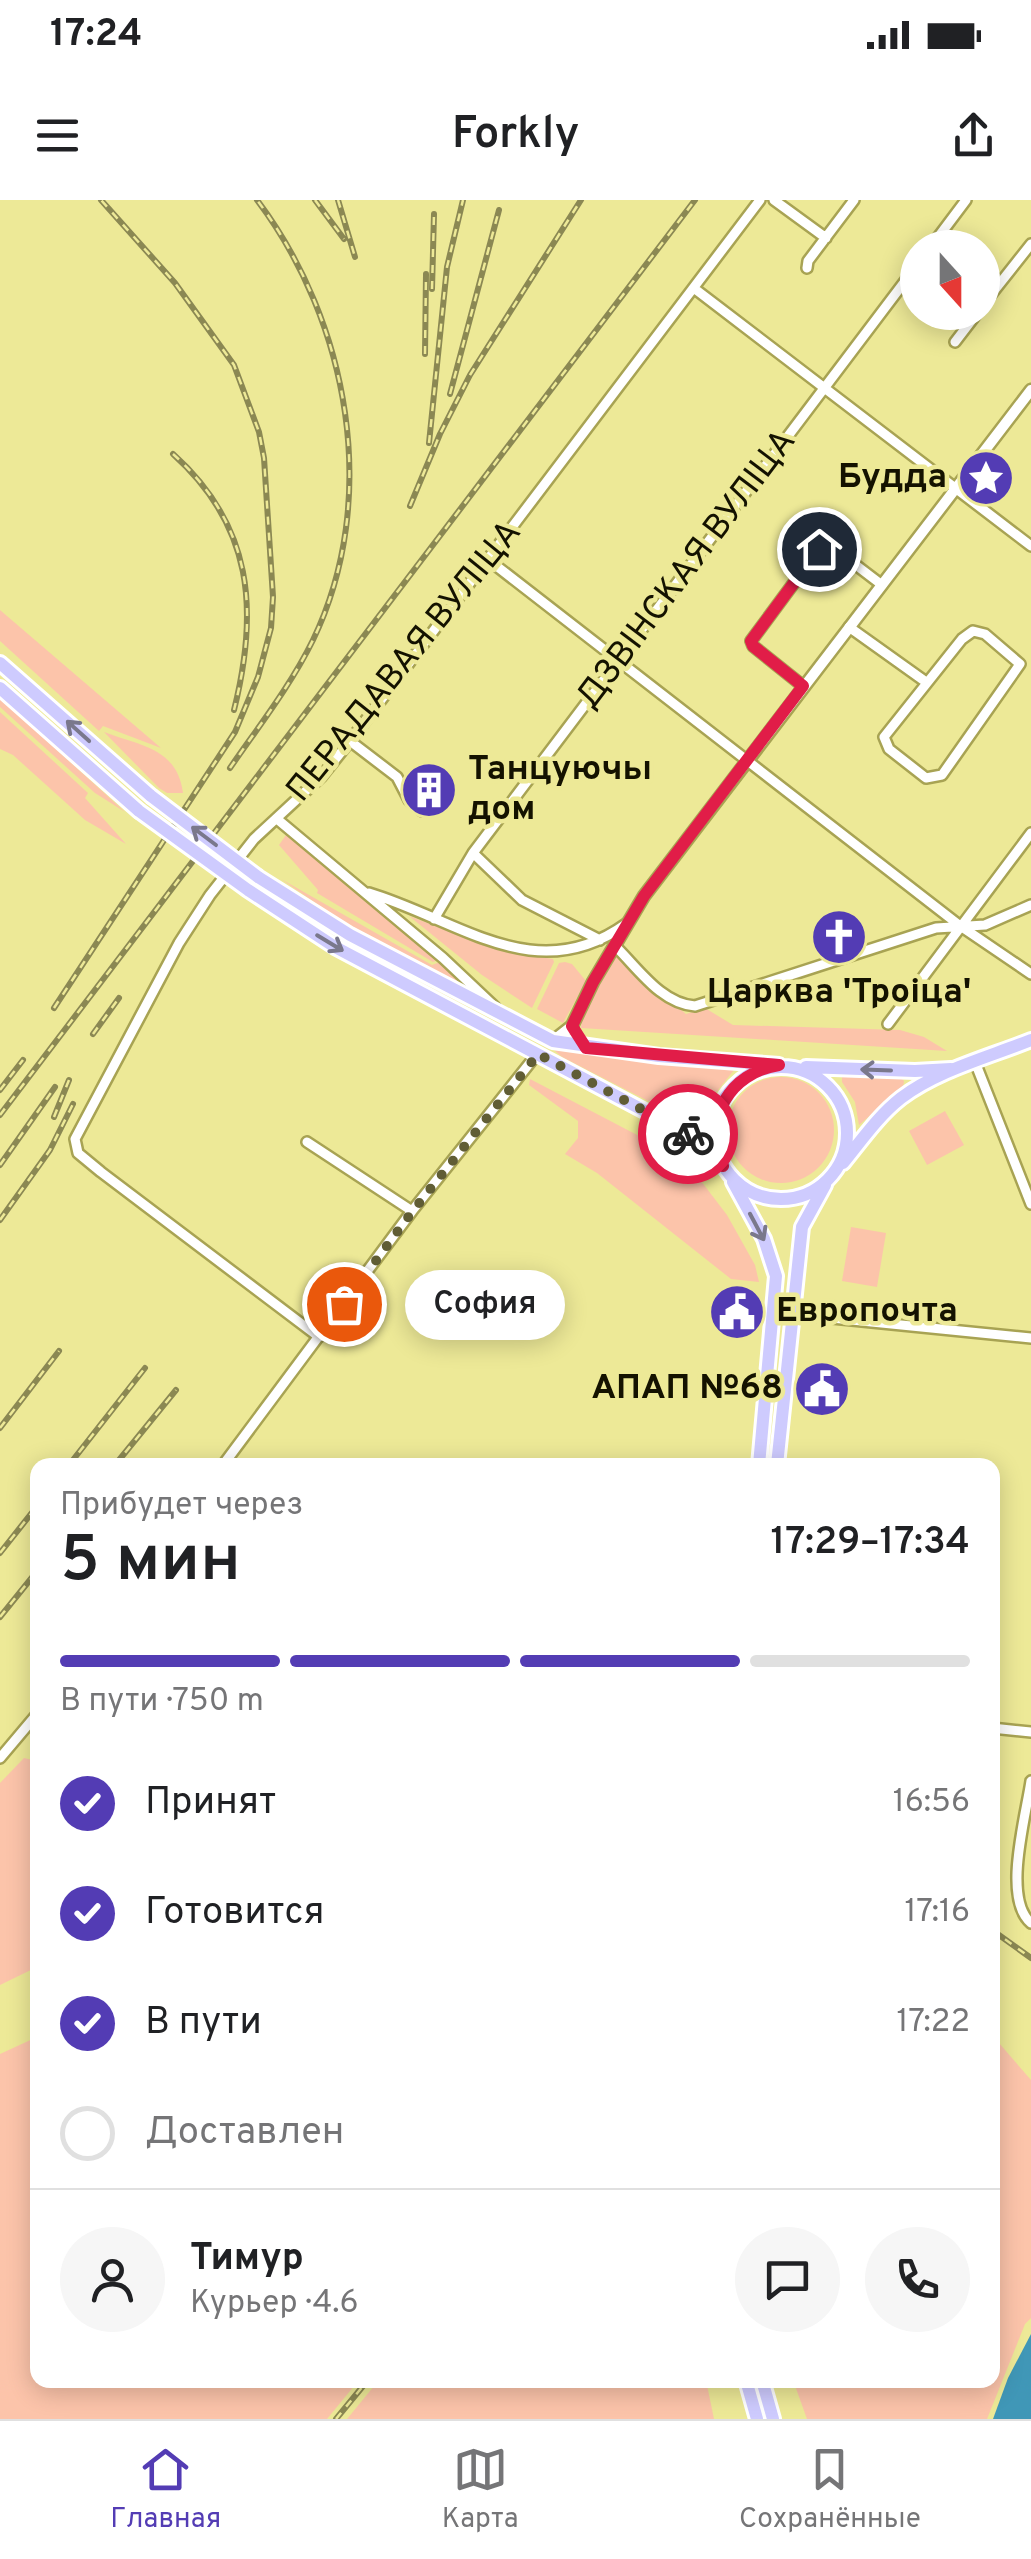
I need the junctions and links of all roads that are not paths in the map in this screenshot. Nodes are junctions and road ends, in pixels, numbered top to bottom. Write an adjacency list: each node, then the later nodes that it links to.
1 (760, 200): 11 (street, ПЕРАДАВАЯ ВУЛІЦА)
2 (774, 200): 6 (street)
3 (854, 200): 6 (street)
4 (966, 200): 5 (street)
5 (944, 230)
6 (826, 238): 8 (street)
7 (1031, 244): 9 (street)
8 (807, 268)
9 (1000, 283)
10 (900, 288): 14 (street, ДЗВІНСКАЯ ВУЛІЦА)
11 (695, 289): 14 (street); 18 (street, ПЕРАДАВАЯ ВУЛІЦА)
12 (964, 330): 13 (street)
13 (955, 342)
14 (825, 390): 16 (street); 21 (street, ДЗВІНСКАЯ ВУЛІЦА)
15 (1031, 390): 16 (street)
16 (954, 490): 17 (street); 19 (street)
17 (1031, 546)
18 (490, 560): 21 (street); 26 (street, ПЕРАДАВАЯ ВУЛІЦА)
19 (882, 585): 20 (street); 24 (street)
20 (850, 627): 23 (street); 24 (street)
21 (619, 658): 27 (street); 31 (street, ДЗВІНСКАЯ ВУЛІЦА)
22 (0, 663): 42 (main road, one-way to 22, bridge)
23 (926, 682): 23 (street)
24 (803, 686): 27 (street)
25 (0, 688): 48 (main road, one-way to 48, bridge)
26 (350, 741): 28 (street); 29 (street, ПЕРАДАВАЯ ВУЛІЦА)
27 (749, 761): 35 (street); 36 (street)
28 (422, 811)
29 (277, 818): 32 (street); 58 (street, ПЕРАДАВАЯ ВУЛІЦА)
30 (1031, 833): 36 (street)
31 (473, 853): 34 (street, ДЗВІНСКАЯ ВУЛІЦА); 37 (street)
32 (362, 890): 34 (street); 42 (street)
33 (1031, 906): 36 (street)
34 (434, 918): 37 (street)
35 (628, 923): 37 (street); 38 (street)
36 (959, 925): 38 (street); 40 (street); 43 (street)
37 (600, 940)
38 (614, 946): 44 (street)
39 (1031, 960): 40 (street)
40 (1019, 966): 41 (street)
41 (1031, 974)
42 (508, 1019): 46 (main road)
43 (888, 1024)
44 (572, 1026): 46 (street); 47 (street)
45 (1031, 1040): 49 (main road)
46 (552, 1041): 47 (main road)
47 (586, 1048): 50 (main road)
48 (538, 1054): 53 (main road); 56 (street)
49 (974, 1062): 51 (main road); 55 (street)
50 (786, 1066): 51 (main road, one-way to 50); 53 (main road); 54 (main road)
51 (958, 1068): 54 (main road)
52 (307, 1142): 56 (street)
53 (725, 1168): 54 (main road); 61 (main road, one-way to 61)
54 (832, 1176): 57 (main road)
55 (1031, 1204)
56 (412, 1212): 58 (street)
57 (792, 1314): 59 (street); 62 (main road)
58 (319, 1337): 60 (street)
59 (1031, 1338)
60 (228, 1458)
61 (760, 1458)
62 (778, 1458)
63 (30, 1722): 66 (street)
64 (1000, 1729): 65 (street)
65 (1031, 1732)
66 (0, 1758)
67 (1031, 1781): 68 (street)
68 (1031, 1923)
69 (748, 2388): 71 (main road)
70 (764, 2388): 72 (main road)
71 (756, 2419)
72 (774, 2419)

